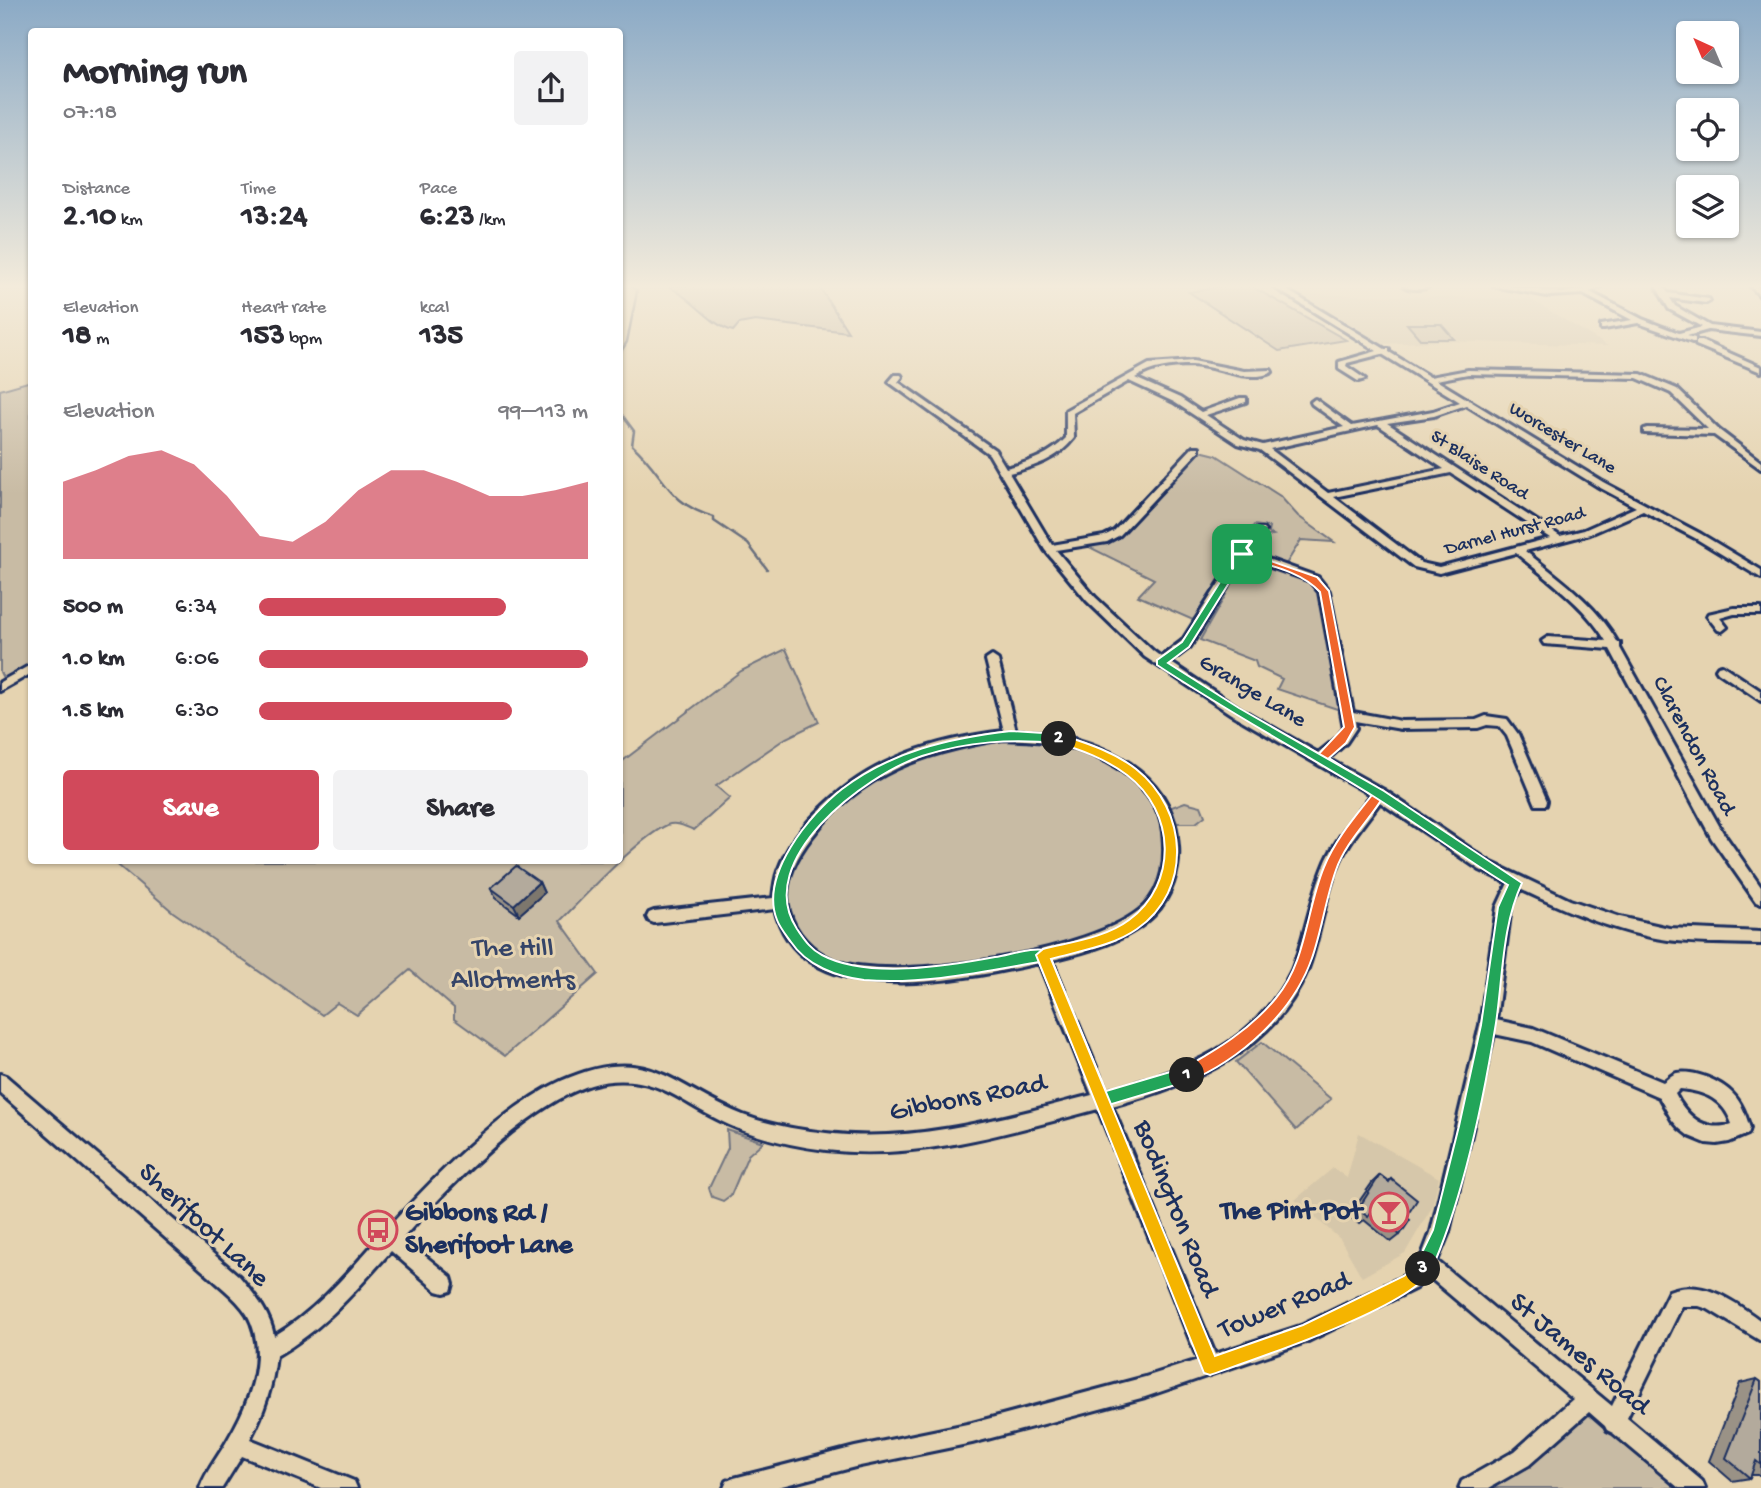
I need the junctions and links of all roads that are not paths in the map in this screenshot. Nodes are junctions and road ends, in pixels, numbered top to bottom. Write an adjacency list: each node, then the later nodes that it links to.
1 (1369, 355): 8 (street)
2 (1393, 355): 9 (street, Worcester Lane)
3 (1734, 355): 4 (street)
4 (1761, 370)
5 (1268, 372): 7 (street)
6 (898, 377): 22 (street, Grange Lane)
7 (1129, 378): 13 (street, Darnel Hurst Road); 22 (street)
8 (1362, 378)
9 (1430, 379): 10 (street, Worcester Lane); 17 (street)
10 (1468, 402): 14 (street); 24 (street, Worcester Lane)
11 (1239, 403): 13 (street)
12 (1317, 407): 15 (street)
13 (1199, 415): 18 (street, Darnel Hurst Road)
14 (1379, 422): 15 (street); 21 (street, St Blaise Road)
15 (1350, 428): 18 (street)
16 (1647, 431): 17 (street)
17 (1716, 432): 20 (street)
18 (1264, 448): 23 (street, Darnel Hurst Road)
19 (1196, 449): 27 (street)
20 (1761, 466)
21 (1452, 470): 23 (street); 26 (street, St Blaise Road)
22 (1003, 471): 27 (street, Grange Lane)
23 (1326, 496): 28 (street, Darnel Hurst Road)
24 (1643, 507): 26 (street, Darnel Hurst Road); 30 (street, Worcester Lane)
25 (1260, 531): 29 (street)
26 (1559, 540): 28 (street, Darnel Hurst Road)
27 (1049, 548): 36 (street, Grange Lane)
28 (1518, 550): 34 (street, Clarendon Road)
29 (1242, 554): 36 (street); 41 (street)
30 (1761, 575)
31 (1761, 611): 32 (street)
32 (1722, 626)
33 (1548, 641): 34 (street)
34 (1616, 646): 47 (street, Clarendon Road)
35 (992, 660): 42 (street)
36 (1161, 663): 43 (street, Grange Lane)
37 (1722, 669): 40 (street)
38 (28, 670): 39 (street)
39 (0, 687)
40 (1761, 697)
41 (1348, 715): 43 (street); 45 (street)
42 (1011, 735): 48 (street); 51 (street)
43 (1320, 759): 44 (street, Grange Lane)
44 (1379, 794): 46 (street, Grange Lane); 55 (street, Gibbons Road)
45 (1541, 802)
46 (1516, 883): 50 (street, Grange Lane); 52 (street, Tower Road)
47 (1761, 898)
48 (779, 903): 49 (street); 51 (street)
49 (654, 917)
50 (1761, 938)
51 (1043, 955): 55 (street, Bodington Road)
52 (1488, 1025): 54 (street); 57 (street, Tower Road)
53 (0, 1082): 60 (street, Sherifoot Lane)
54 (1665, 1091): 54 (street)
55 (1102, 1100): 56 (street, Gibbons Road); 61 (street, Bodington Road)
56 (390, 1238): 58 (street); 60 (street, Gibbons Road)
57 (1427, 1264): 61 (street, Tower Road); 62 (street, St James Road)
58 (444, 1284)
59 (1761, 1332): 63 (street)
60 (266, 1351): 64 (street, Sherifoot Lane)
61 (1210, 1366): 67 (street, Tower Road)
62 (1587, 1400): 63 (street, St James Road); 68 (street)
63 (1614, 1423): 69 (street, St James Road)
64 (238, 1444): 65 (street, Sherifoot Lane); 66 (street)
65 (210, 1488)
66 (347, 1488)
67 (734, 1488)
68 (1469, 1488)
69 (1695, 1488)

